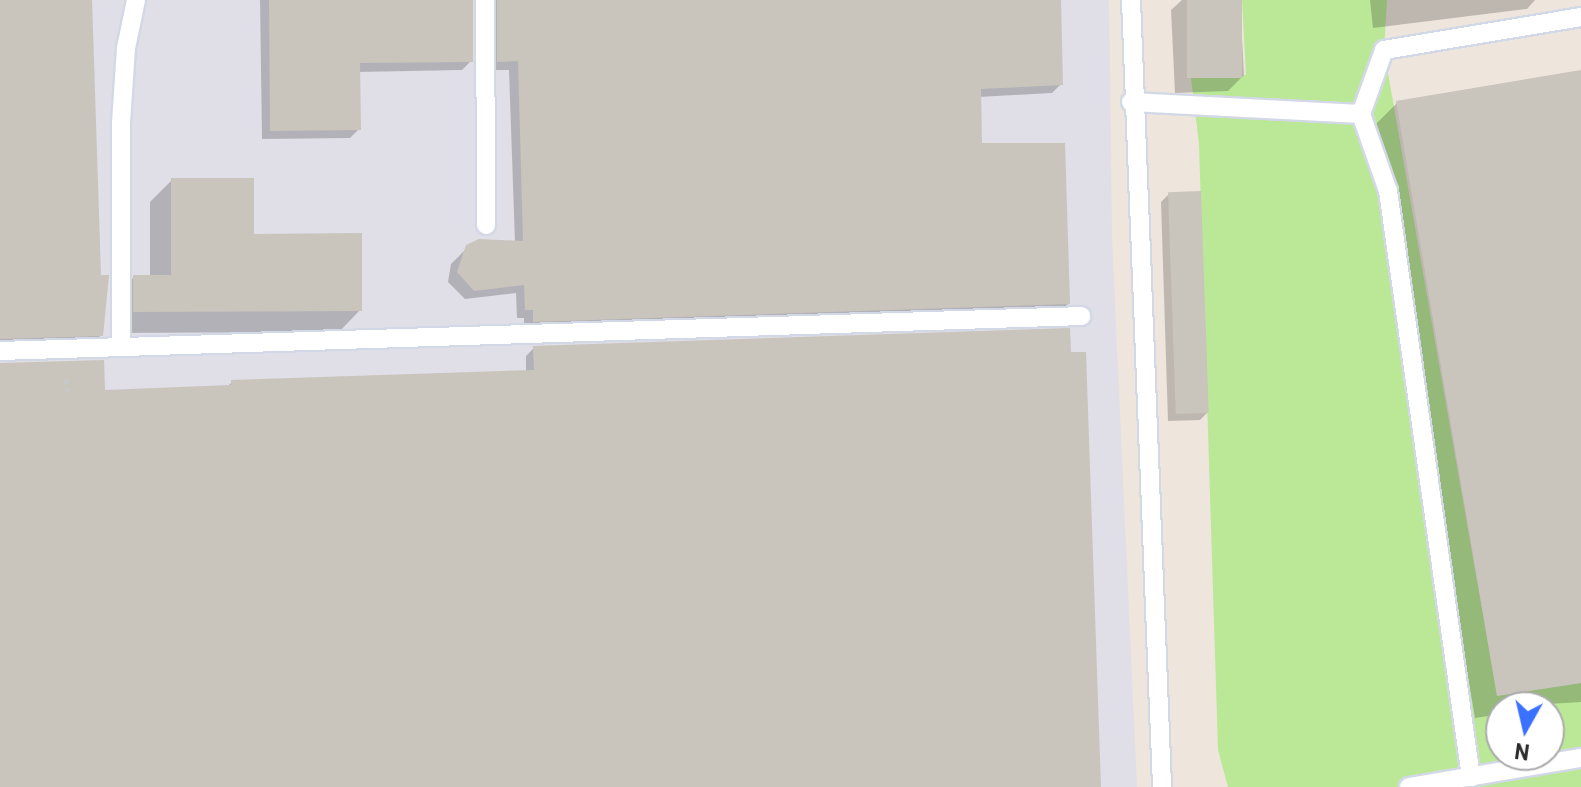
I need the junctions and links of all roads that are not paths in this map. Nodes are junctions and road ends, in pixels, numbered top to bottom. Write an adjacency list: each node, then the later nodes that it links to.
1 (136, 0): 9 (lane)
2 (485, 0): 7 (lane)
3 (1131, 0): 5 (lane)
4 (1581, 17): 6 (lane)
5 (1131, 102): 6 (lane); 13 (lane)
6 (1361, 114): 12 (lane)
7 (486, 225)
8 (1081, 316): 9 (lane)
9 (121, 345): 10 (lane)
10 (0, 351)
11 (1581, 758): 12 (lane)
12 (1471, 777): 14 (lane)
13 (1162, 787)
14 (1409, 787)

